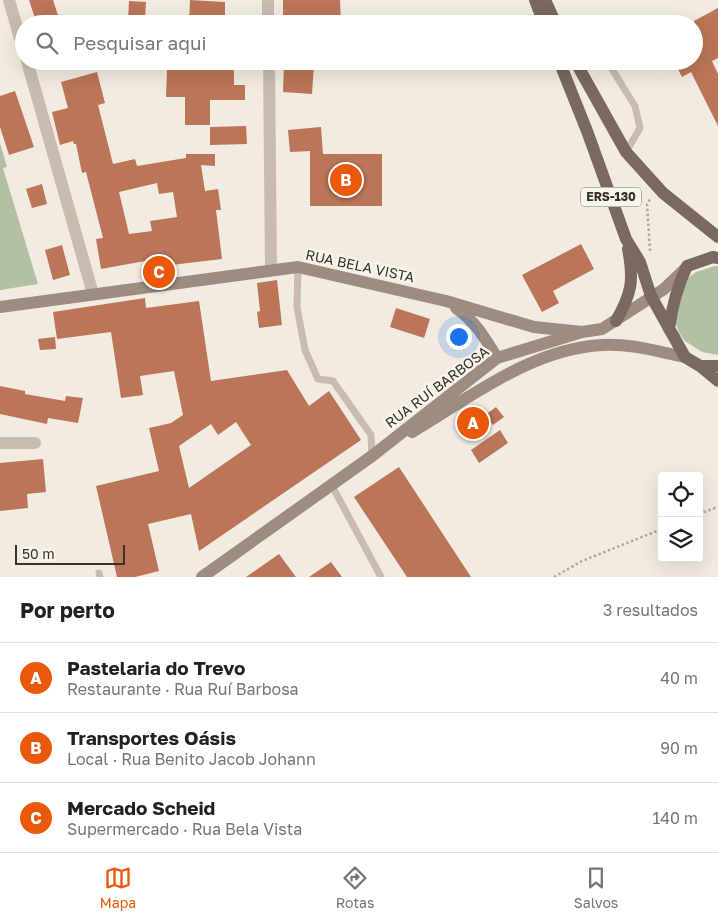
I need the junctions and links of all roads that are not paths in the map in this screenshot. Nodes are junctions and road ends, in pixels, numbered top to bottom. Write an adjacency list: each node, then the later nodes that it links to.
1 (9, 0): 8 (street)
2 (268, 0): 5 (street)
3 (535, 0): 6 (main road)
4 (545, 0): 7 (main road)
5 (268, 15)
6 (541, 15)
7 (552, 15)
8 (15, 21)
9 (29, 70): 21 (street)
10 (269, 70): 20 (street)
11 (563, 70): 16 (main road, ERS-130)
12 (580, 70): 14 (main road, ERS-130)
13 (613, 70): 14 (lane)
14 (626, 152): 15 (main road, ERS-130)
15 (718, 235)
16 (626, 239): 22 (main road, ERS-130); 25 (main road)
17 (718, 258): 18 (main road)
18 (687, 266): 22 (main road, RUA RUÍ BARBOSA); 26 (main road)
19 (298, 268): 20 (main road, RUA BELA VISTA); 23 (main road, RUA BELA VISTA); 36 (lane)
20 (271, 270): 21 (main road, RUA BELA VISTA)
21 (94, 294): 24 (main road, RUA BELA VISTA)
22 (651, 296): 25 (main road, RUA RUÍ BARBOSA); 26 (main road, ERS-130)
23 (446, 301): 27 (main road, RUA BELA VISTA); 30 (main road, RUA BELA VISTA)
24 (0, 307)
25 (616, 321): 27 (main road, RUA RUÍ BARBOSA)
26 (670, 329): 29 (main road, ERS-130)
27 (582, 332): 30 (main road, RUA RUÍ BARBOSA)
28 (581, 347): 29 (main road); 30 (main road); 36 (main road, RUA RUÍ BARBOSA)
29 (685, 357): 31 (main road)
30 (497, 358): 36 (main road, RUA RUÍ BARBOSA)
31 (700, 366): 32 (main road); 33 (main road)
32 (718, 366)
33 (718, 381)
34 (0, 443): 35 (street)
35 (35, 443)
36 (372, 456): 37 (main road, RUA RUÍ BARBOSA)
37 (332, 484): 38 (main road, RUA RUÍ BARBOSA); 39 (lane)
38 (202, 577)
39 (381, 577)

